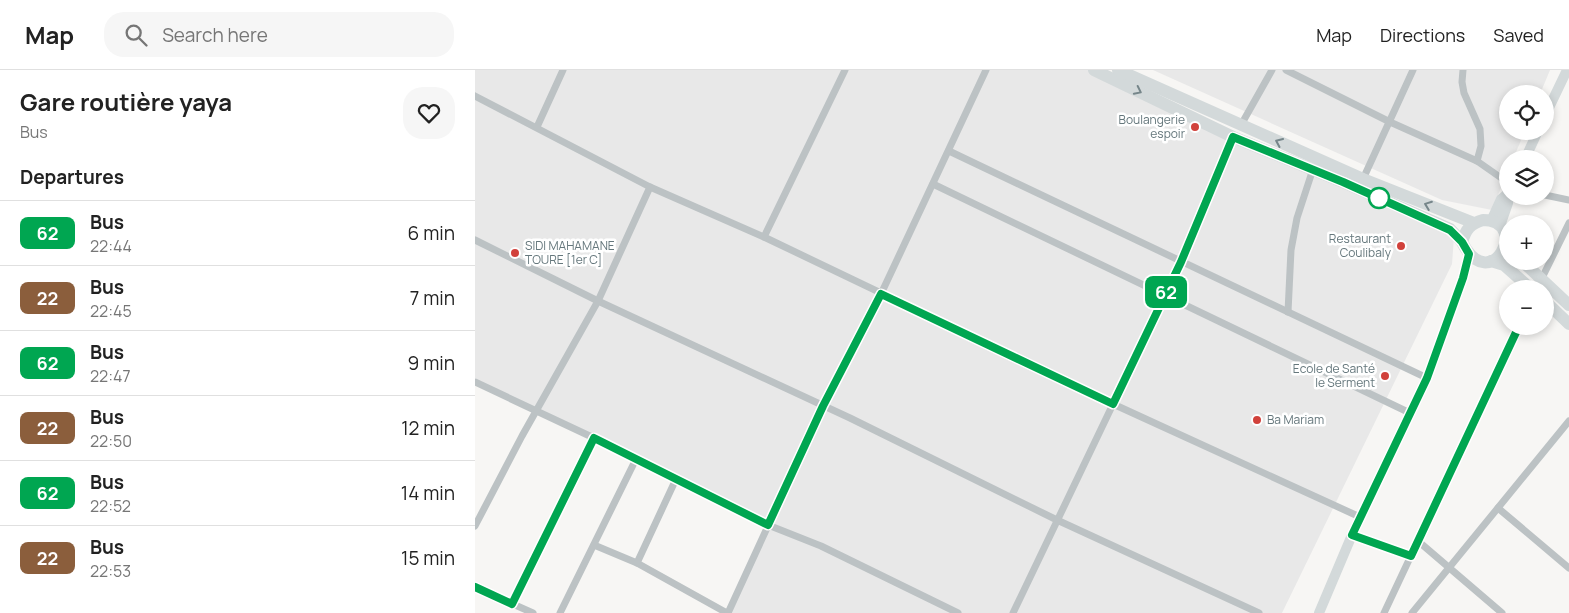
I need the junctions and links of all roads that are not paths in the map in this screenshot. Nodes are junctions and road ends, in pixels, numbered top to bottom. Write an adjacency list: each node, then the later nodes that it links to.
1 (563, 70): 15 (street)
2 (845, 70): 31 (street)
3 (986, 70): 17 (street)
4 (1094, 70): 16 (highway, one-way to 16)
5 (1117, 70): 14 (highway)
6 (1272, 70): 14 (street)
7 (1286, 70): 13 (street)
8 (1413, 70): 13 (street)
9 (1463, 70): 18 (street)
10 (1567, 70): 12 (street)
11 (475, 96): 15 (street)
12 (1554, 97)
13 (1389, 122): 18 (street); 21 (street)
14 (1241, 125): 21 (highway, one-way to 14)
15 (537, 127): 23 (street)
16 (1233, 137): 19 (highway); 37 (street)
17 (949, 151): 22 (street); 37 (street)
18 (1477, 161): 20 (street)
19 (1313, 170): 33 (highway); 47 (street)
20 (1499, 176)
21 (1363, 179): 27 (highway, one-way to 21)
22 (933, 184): 41 (street); 43 (street)
23 (650, 187): 31 (street); 44 (street)
24 (1554, 197): 25 (street)
25 (1569, 200)
26 (1507, 205): 29 (street)
27 (1473, 223): 29 (highway); 33 (highway)
28 (1569, 223): 40 (street)
29 (1495, 224): 30 (highway)
30 (1499, 227)
31 (764, 238): 41 (street)
32 (475, 240): 44 (street)
33 (1462, 242): 34 (highway)
34 (1469, 254): 36 (highway); 38 (street)
35 (1499, 256): 36 (highway)
36 (1486, 261): 38 (street); 39 (highway)
37 (1181, 262): 43 (street); 47 (street)
38 (1463, 278): 50 (street)
39 (1529, 280)
40 (1538, 280)
41 (881, 294): 52 (street); 53 (street)
42 (1554, 295): 45 (highway)
43 (1164, 296): 52 (street); 55 (street)
44 (598, 301): 53 (street); 54 (street)
45 (1569, 305)
46 (1554, 310): 48 (highway)
47 (1288, 312): 50 (street)
48 (1569, 324)
49 (1515, 335): 66 (street)
50 (1427, 378): 55 (street)
51 (475, 382): 54 (street)
52 (1113, 404): 61 (street); 62 (street)
53 (823, 406): 62 (street); 63 (street)
54 (536, 411): 57 (street); 64 (street)
55 (1410, 413): 61 (street)
56 (1569, 422): 60 (street)
57 (594, 438): 58 (street); 73 (street)
58 (636, 459): 59 (street); 67 (street)
59 (676, 479): 63 (street); 69 (street)
60 (1498, 508): 70 (street); 71 (street)
61 (1360, 517): 65 (street)
62 (1057, 520): 78 (street); 79 (street)
63 (768, 525): 76 (street); 77 (street)
64 (475, 526)
65 (1352, 535): 68 (street); 80 (street)
66 (1418, 541): 68 (street); 70 (street)
67 (594, 545): 69 (street); 75 (street)
68 (1411, 556): 81 (street)
69 (637, 563): 76 (street)
70 (1449, 567): 82 (street); 83 (street)
71 (1569, 568)
72 (475, 587): 73 (street)
73 (512, 604): 74 (street)
74 (533, 613)
75 (560, 613)
76 (728, 613)
77 (958, 613)
78 (1013, 613)
79 (1259, 613)
80 (1319, 613)
81 (1384, 613)
82 (1412, 613)
83 (1502, 613)

